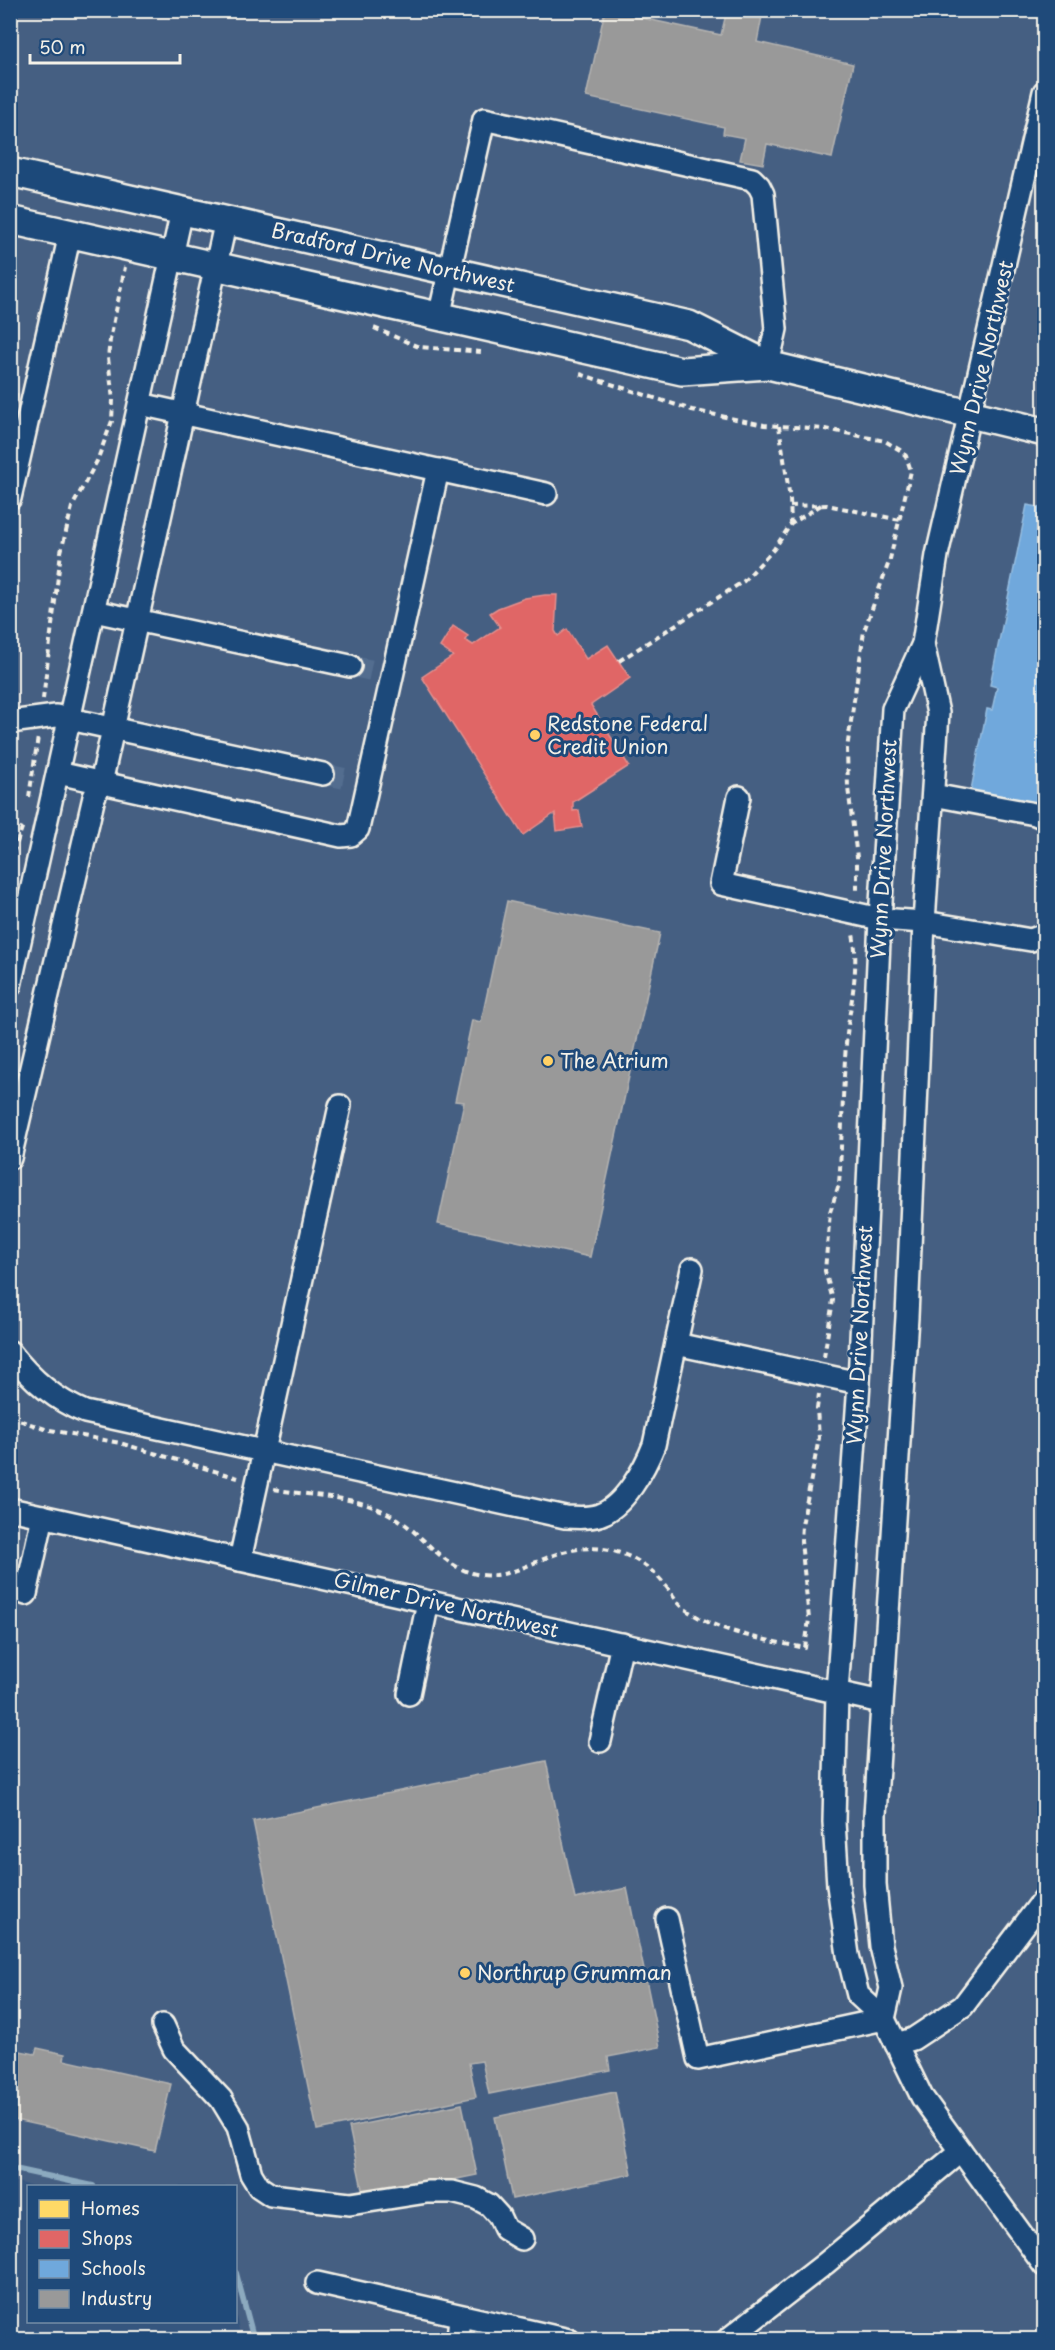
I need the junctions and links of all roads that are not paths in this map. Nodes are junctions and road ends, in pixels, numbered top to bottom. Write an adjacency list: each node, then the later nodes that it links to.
1 (1044, 92): 14 (street, Wynn Drive Northwest)
2 (10, 172): 3 (main road, Bradford Drive Northwest)
3 (182, 211): 5 (main road, Bradford Drive Northwest); 7 (street)
4 (10, 220): 6 (main road, Bradford Drive Northwest)
5 (226, 220): 8 (street); 9 (main road, Bradford Drive Northwest)
6 (70, 234): 7 (main road, Bradford Drive Northwest); 18 (street)
7 (172, 257): 8 (main road, Bradford Drive Northwest); 12 (street)
8 (215, 266): 10 (main road, Bradford Drive Northwest); 13 (street)
9 (451, 271): 10 (street); 11 (main road, Bradford Drive Northwest); 11 (street)
10 (440, 317): 11 (main road, Bradford Drive Northwest)
11 (768, 365): 14 (main road, Bradford Drive Northwest)
12 (140, 404): 13 (street); 19 (street)
13 (183, 414): 16 (street); 20 (street)
14 (970, 415): 15 (main road, Bradford Drive Northwest); 21 (street, Wynn Drive Northwest)
15 (1044, 432)
16 (438, 470): 17 (street); 28 (street)
17 (546, 494)
18 (10, 498)
19 (94, 611): 20 (street); 23 (street)
20 (137, 620): 22 (street); 25 (street)
21 (923, 644): 29 (street, Wynn Drive Northwest); 32 (street, Wynn Drive Northwest)
22 (350, 666)
23 (70, 719): 24 (street); 25 (street); 26 (street)
24 (10, 722)
25 (114, 728): 27 (street); 28 (street)
26 (58, 773): 28 (street); 35 (street)
27 (324, 774)
28 (101, 783): 37 (street)
29 (933, 795): 31 (street); 33 (street, Wynn Drive Northwest)
30 (739, 797): 32 (street)
31 (1044, 818)
32 (880, 919): 33 (street); 41 (street, Wynn Drive Northwest)
33 (924, 922): 34 (street); 51 (street, Wynn Drive Northwest)
34 (1044, 935)
35 (10, 986)
36 (340, 1106): 42 (street)
37 (10, 1158)
38 (692, 1269): 39 (street)
39 (676, 1344): 41 (street); 42 (street)
40 (10, 1352): 42 (street)
41 (859, 1383): 49 (street, Wynn Drive Northwest)
42 (264, 1451): 45 (street)
43 (10, 1509): 44 (street, Gilmer Drive Northwest)
44 (43, 1516): 45 (street, Gilmer Drive Northwest); 46 (street)
45 (240, 1560): 47 (street, Gilmer Drive Northwest)
46 (26, 1594)
47 (428, 1602): 48 (street, Gilmer Drive Northwest); 50 (street)
48 (622, 1644): 49 (street, Gilmer Drive Northwest); 52 (street)
49 (837, 1692): 51 (street, Gilmer Drive Northwest); 55 (street, Wynn Drive Northwest)
50 (409, 1694)
51 (881, 1702): 55 (street, Wynn Drive Northwest)
52 (600, 1742)
53 (1044, 1899): 57 (street)
54 (667, 1919): 55 (street)
55 (884, 2019): 57 (street, Wynn Drive Northwest)
56 (164, 2025): 59 (street)
57 (896, 2044): 58 (street, Wynn Drive Northwest)
58 (961, 2151): 60 (street, Wynn Drive Northwest); 65 (street)
59 (522, 2239)
60 (1044, 2265)
61 (317, 2283): 62 (street)
62 (459, 2317): 63 (street); 64 (street)
63 (458, 2340)
64 (569, 2340)
65 (727, 2340)

